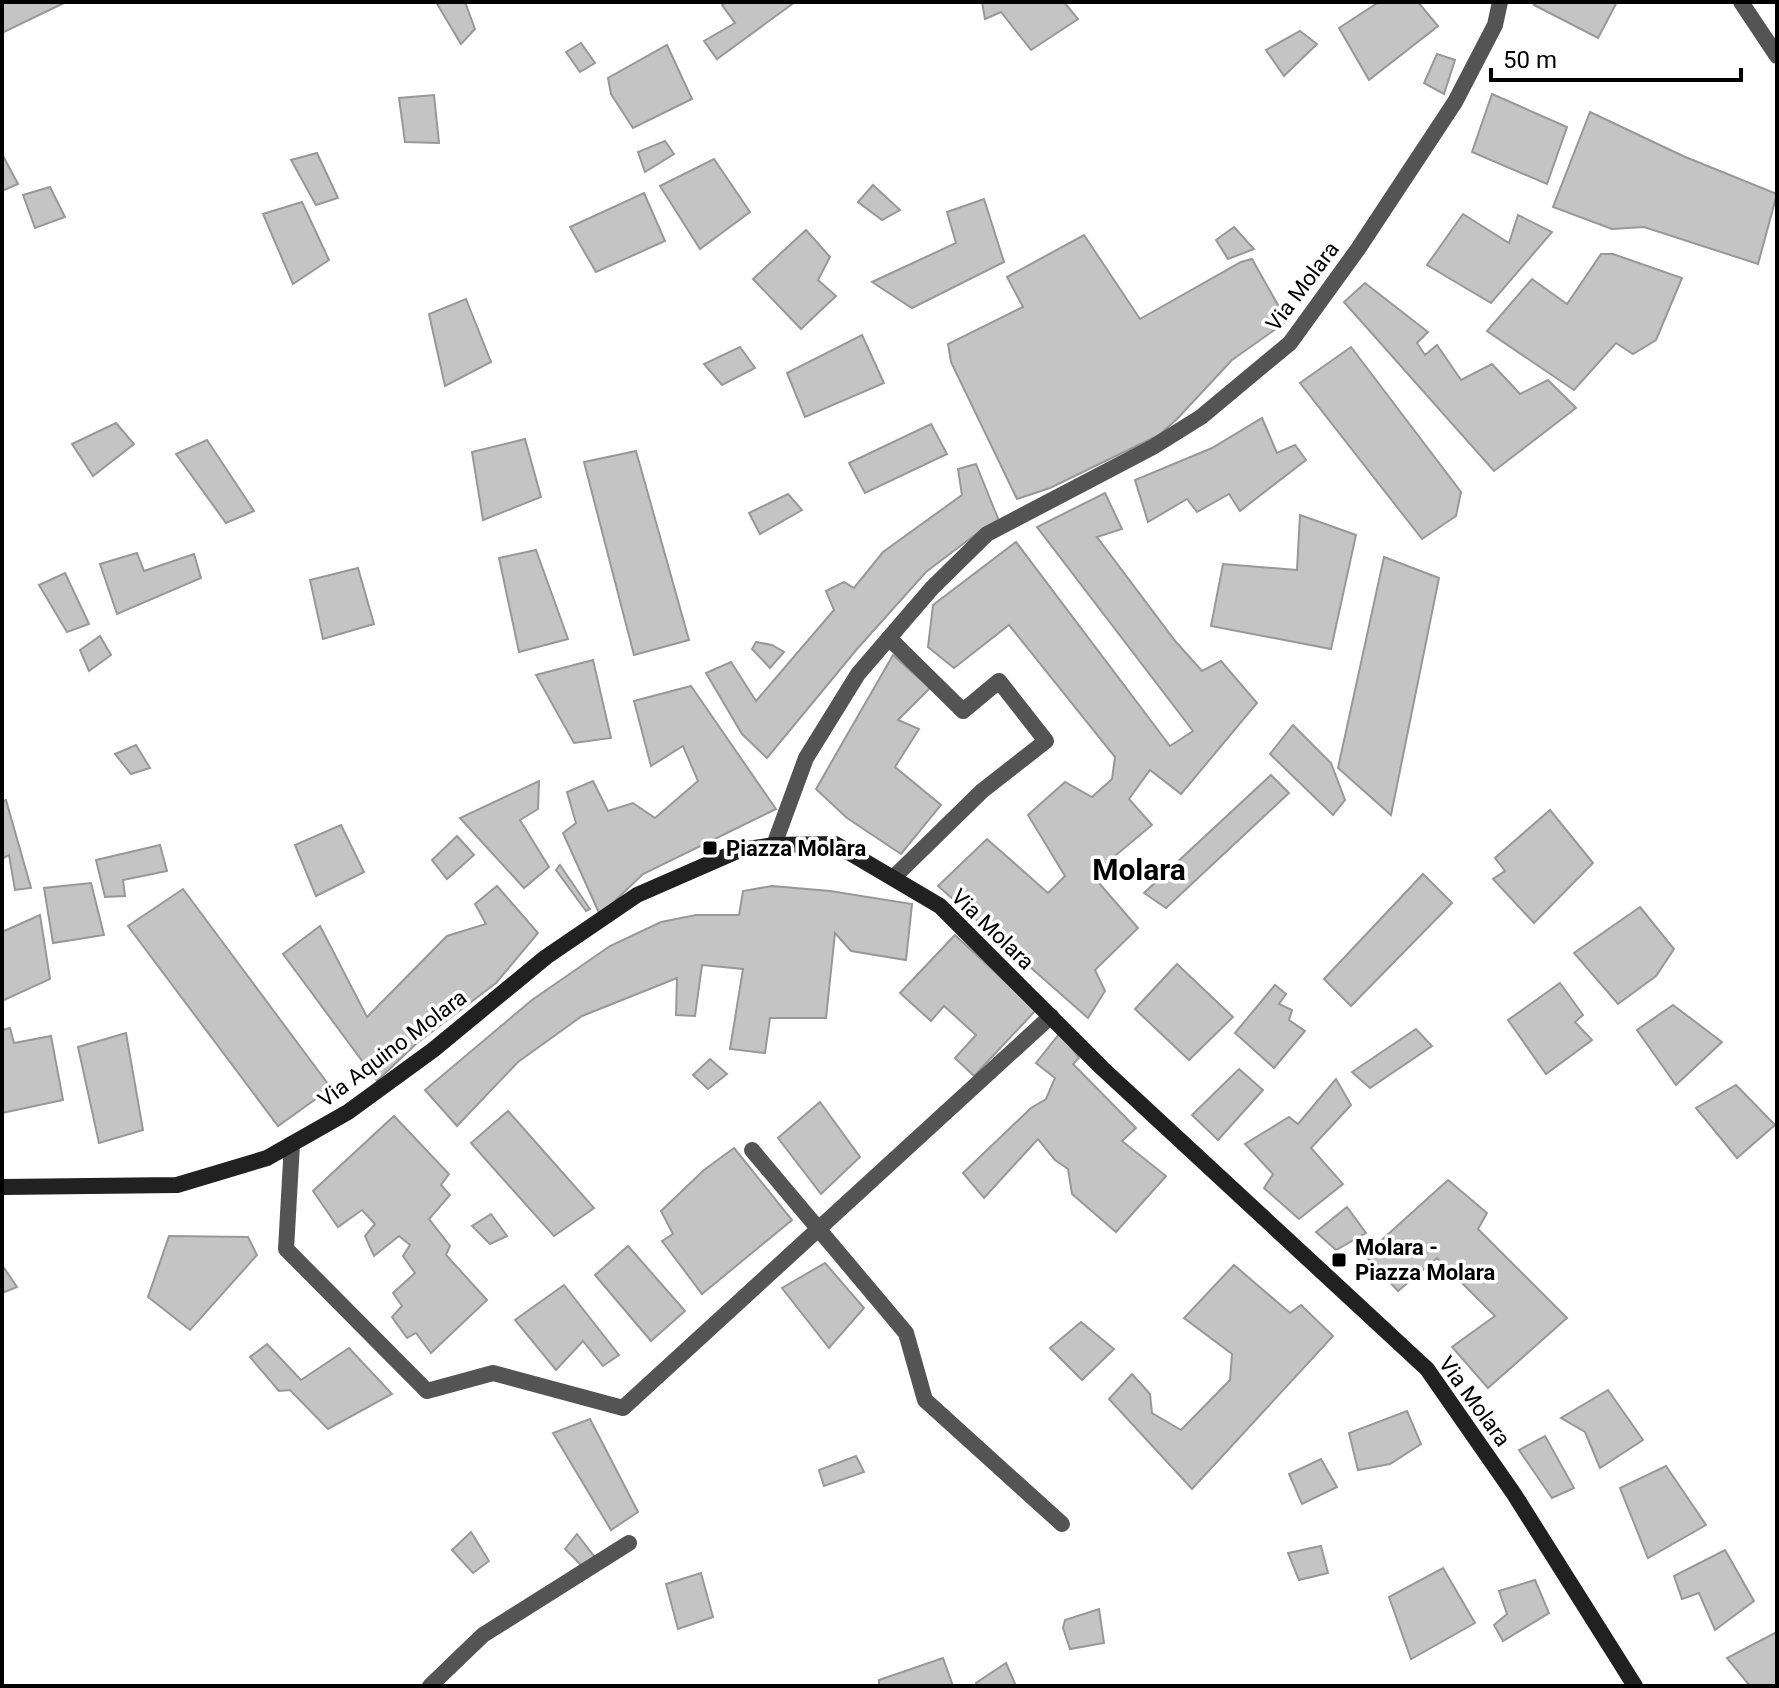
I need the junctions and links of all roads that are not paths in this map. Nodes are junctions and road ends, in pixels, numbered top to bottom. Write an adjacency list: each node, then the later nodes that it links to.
1 (1500, 2): 4 (street, Via Molara)
2 (1741, 2): 3 (street)
3 (1777, 56)
4 (889, 638): 5 (street, Via Molara); 6 (street)
5 (774, 845): 6 (street, Via Molara); 8 (street, Via Aquino Molara)
6 (893, 878): 7 (street, Via Molara)
7 (1051, 1016): 11 (street); 15 (street, Via Molara)
8 (292, 1144): 10 (street, Via Aquino Molara); 11 (street)
9 (752, 1150): 11 (street)
10 (2, 1187)
11 (818, 1229): 12 (street)
12 (1062, 1524)
13 (629, 1543): 14 (street)
14 (430, 1686)
15 (1635, 1686)

